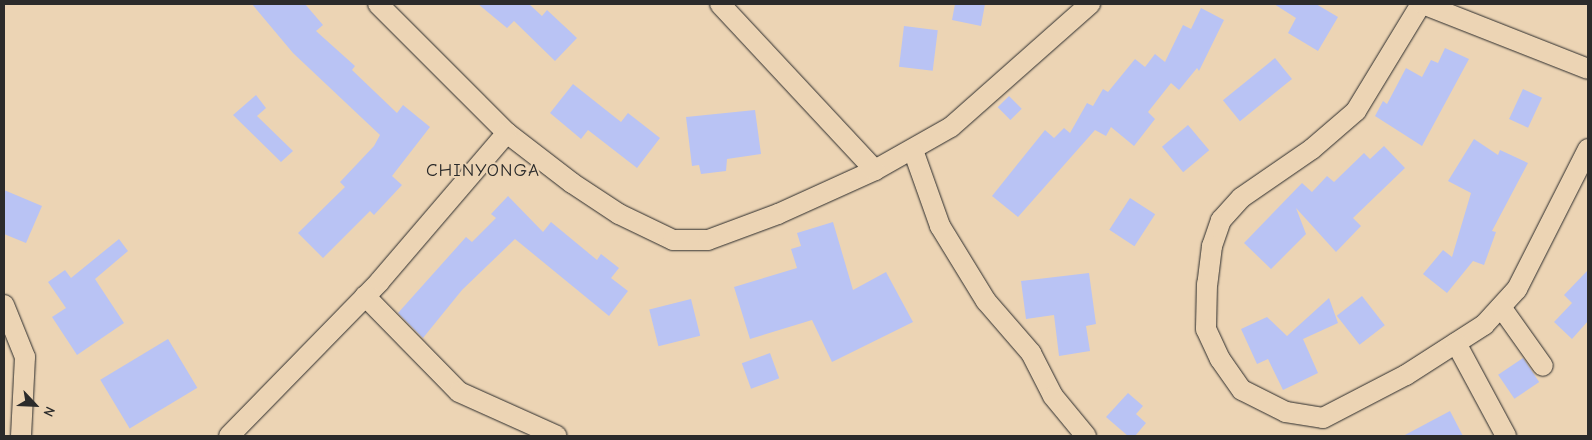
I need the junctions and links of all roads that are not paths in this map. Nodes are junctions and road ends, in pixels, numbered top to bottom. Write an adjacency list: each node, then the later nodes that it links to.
1 (378, 4): 6 (street)
2 (720, 4): 9 (street)
3 (1090, 4): 8 (street)
4 (1428, 5): 5 (street); 13 (street)
5 (1588, 69)
6 (507, 133): 9 (street); 10 (street)
7 (1588, 149): 12 (street)
8 (913, 150): 9 (street); 18 (street)
9 (875, 170)
10 (365, 296): 16 (street); 17 (street)
11 (4, 305): 15 (street)
12 (1501, 307): 13 (street); 14 (street)
13 (1456, 343): 19 (street)
14 (1542, 366)
15 (21, 436)
16 (229, 436)
17 (556, 436)
18 (1086, 436)
19 (1506, 436)

